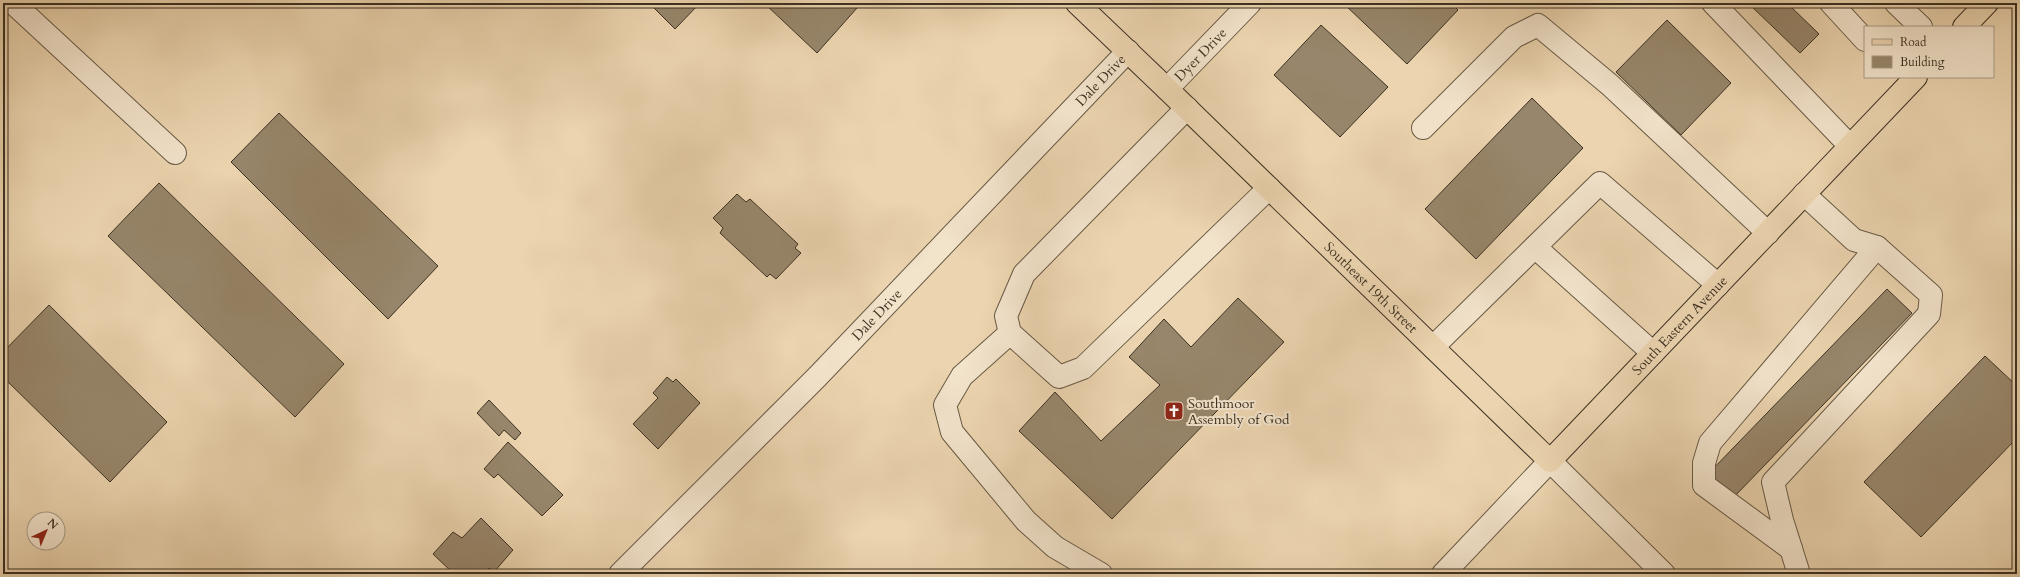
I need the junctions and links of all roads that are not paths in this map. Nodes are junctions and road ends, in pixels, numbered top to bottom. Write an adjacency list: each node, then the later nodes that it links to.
1 (13, 3): 17 (street)
2 (1077, 3): 11 (main road, Southeast 19th Street)
3 (1250, 3): 13 (street, Dyer Drive)
4 (1713, 3): 16 (street)
5 (1831, 3): 10 (street)
6 (1896, 3): 8 (street)
7 (1987, 3): 9 (main road)
8 (1920, 26)
9 (1965, 26)
10 (1864, 39)
11 (1128, 51): 13 (main road, Southeast 19th Street); 29 (street, Dale Drive)
12 (1908, 80): 16 (main road, South Eastern Avenue)
13 (1168, 89): 14 (main road, Southeast 19th Street)
14 (1187, 108): 18 (main road, Southeast 19th Street); 24 (street)
15 (1423, 128): 20 (street)
16 (1850, 146): 19 (main road, South Eastern Avenue)
17 (175, 153)
18 (1269, 188): 24 (street); 25 (main road, Southeast 19th Street)
19 (1804, 194): 20 (main road, South Eastern Avenue); 22 (street)
20 (1768, 232): 23 (main road, South Eastern Avenue)
21 (1535, 247): 23 (street); 25 (street); 26 (street)
22 (1877, 248): 28 (street); 28 (street)
23 (1718, 284): 26 (main road, South Eastern Avenue)
24 (1010, 333): 30 (street)
25 (1433, 348): 27 (main road, Southeast 19th Street)
26 (1653, 353): 27 (main road, South Eastern Avenue)
27 (1550, 461): 31 (street, South Eastern Avenue); 32 (street, Southeast 19th Street)
28 (1791, 549): 33 (street)
29 (620, 574)
30 (1101, 574)
31 (1443, 574)
32 (1664, 574)
33 (1798, 574)

